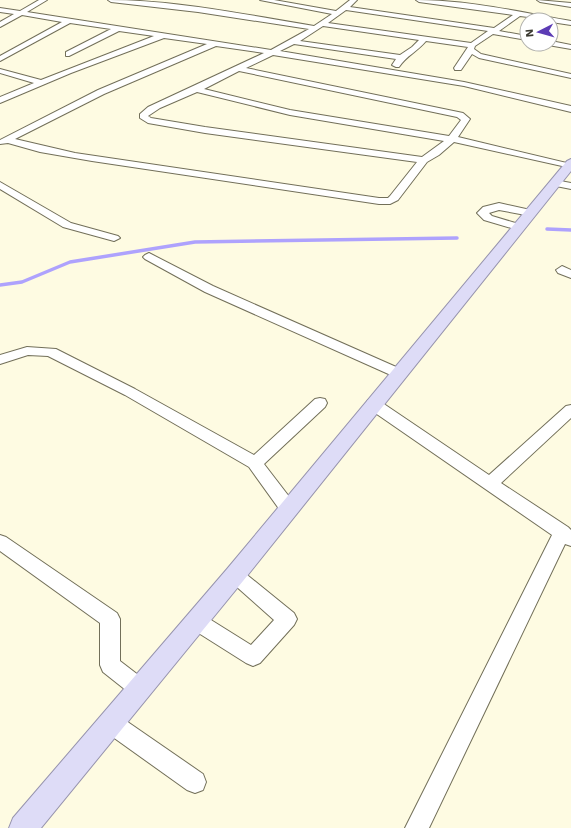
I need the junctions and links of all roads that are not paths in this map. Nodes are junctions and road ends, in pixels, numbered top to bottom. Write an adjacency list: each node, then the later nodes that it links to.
1 (44, 0): 9 (street)
2 (111, 0): 24 (street)
3 (263, 0): 16 (street)
4 (354, 0): 12 (street)
5 (419, 0): 10 (street)
6 (540, 0): 8 (street)
7 (508, 4): 14 (street)
8 (571, 5)
9 (30, 6): 11 (street); 15 (street)
10 (464, 6): 14 (street); 19 (street)
11 (45, 8)
12 (345, 8): 16 (street); 18 (street)
13 (0, 10): 15 (street)
14 (501, 11): 17 (street)
15 (20, 13): 20 (street); 23 (street)
16 (338, 13): 24 (street)
17 (519, 14): 26 (street)
18 (399, 16): 19 (street); 27 (street)
19 (447, 17): 26 (street)
20 (68, 21): 25 (street); 39 (street)
21 (559, 21): 22 (street)
22 (571, 23)
23 (0, 25)
24 (318, 26): 27 (street); 31 (street)
25 (119, 28): 28 (street); 37 (street)
26 (494, 31): 29 (street); 35 (street)
27 (379, 32): 30 (street)
28 (164, 35): 32 (street); 45 (street)
29 (519, 36)
30 (424, 38): 35 (street); 38 (street)
31 (294, 42): 36 (street); 38 (street)
32 (216, 43): 36 (street); 50 (street)
33 (559, 45): 34 (street)
34 (571, 48)
35 (470, 50): 40 (street); 44 (street)
36 (276, 52): 41 (street); 43 (street)
37 (69, 54)
38 (401, 57): 43 (street)
39 (0, 59)
40 (458, 68)
41 (238, 69): 46 (street); 49 (street)
42 (0, 71): 45 (street)
43 (393, 71): 48 (street)
44 (571, 76)
45 (41, 82): 47 (street)
46 (196, 89): 49 (street); 51 (street)
47 (0, 100)
48 (571, 109)
49 (452, 139): 51 (street); 52 (street)
50 (3, 142): 51 (street)
51 (424, 160)
52 (570, 165): 54 (main road)
53 (0, 184): 55 (street)
54 (563, 185): 58 (main road)
55 (114, 238)
56 (149, 257): 58 (street)
57 (0, 360): 62 (street)
58 (398, 373): 60 (main road)
59 (320, 403): 62 (street)
60 (373, 404): 63 (street); 64 (main road)
61 (571, 410): 63 (street)
62 (256, 463): 64 (street)
63 (489, 484): 65 (street)
64 (288, 508): 67 (main road)
65 (566, 535): 73 (street)
66 (0, 542): 69 (street)
67 (235, 576): 68 (main road); 68 (street)
68 (196, 621): 69 (main road)
69 (139, 688): 70 (main road)
70 (111, 723): 71 (street); 72 (main road)
71 (196, 782)
72 (23, 828)
73 (417, 828)

